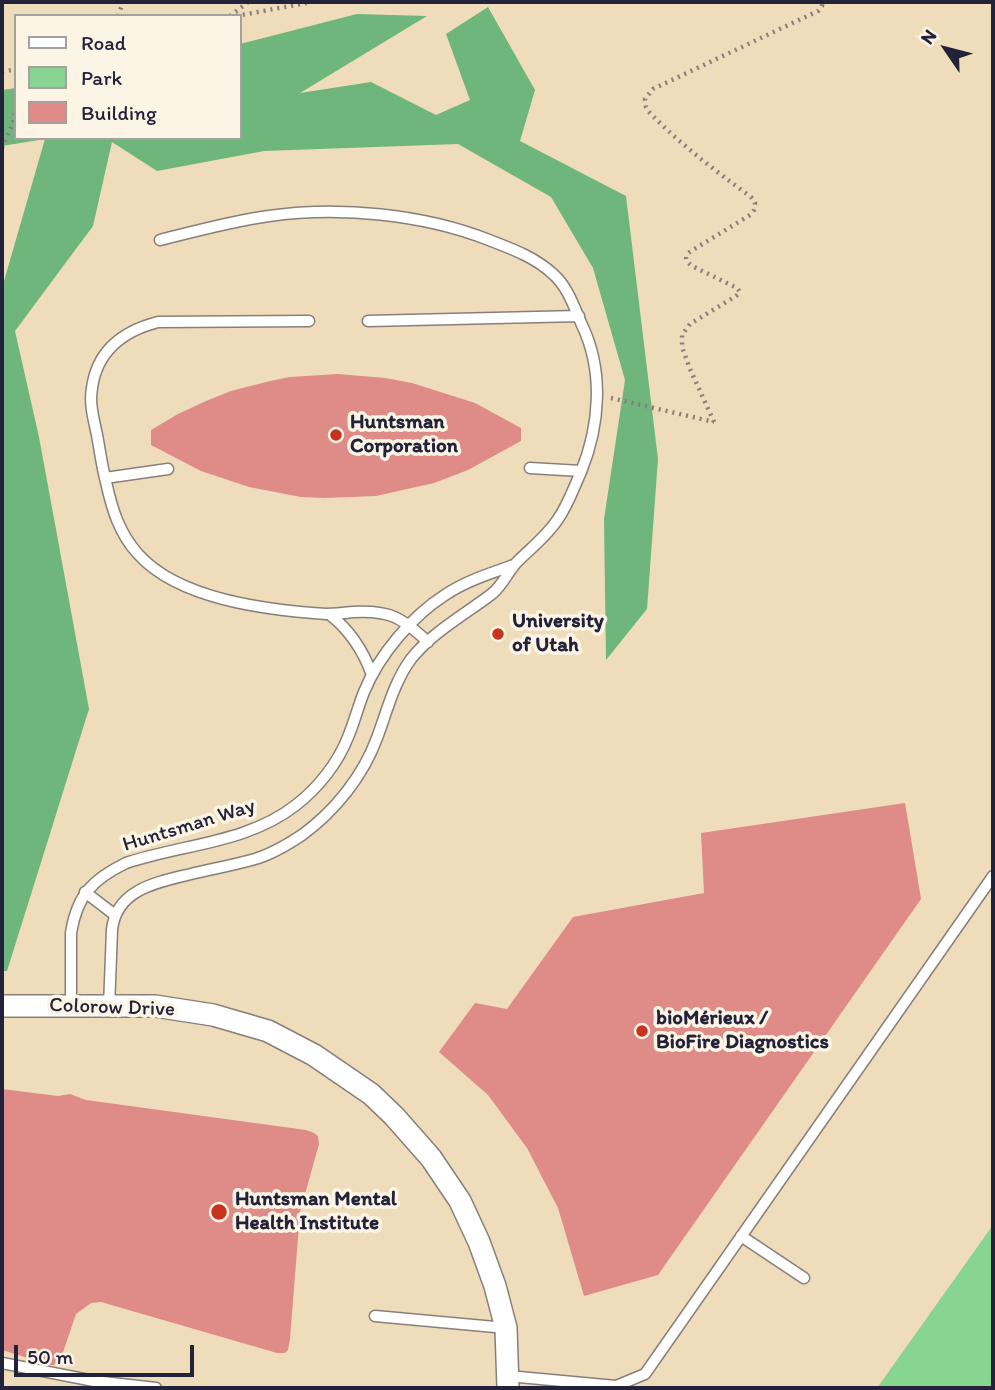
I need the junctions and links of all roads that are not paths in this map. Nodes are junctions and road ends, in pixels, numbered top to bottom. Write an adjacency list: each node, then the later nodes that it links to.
1 (159, 240): 2 (lane, Huntsman Way)
2 (579, 316): 3 (lane); 7 (lane, Huntsman Way)
3 (368, 320)
4 (309, 321): 8 (lane)
5 (530, 468): 7 (lane)
6 (168, 469): 8 (lane)
7 (581, 471): 9 (lane, Huntsman Way)
8 (105, 478): 10 (lane)
9 (514, 565): 11 (lane, Huntsman Way); 12 (lane, Huntsman Way)
10 (329, 614): 11 (lane); 13 (lane)
11 (410, 625): 12 (lane); 13 (lane, Huntsman Way)
12 (428, 642): 16 (lane, Huntsman Way)
13 (372, 675): 15 (lane, Huntsman Way)
14 (993, 877): 20 (lane)
15 (85, 892): 16 (lane); 18 (lane)
16 (115, 915): 19 (lane)
17 (2, 1006): 18 (street, Colorow Drive)
18 (71, 1006): 19 (street, Colorow Drive)
19 (109, 1007): 23 (street, Colorow Drive)
20 (741, 1236): 21 (lane); 25 (lane)
21 (804, 1278)
22 (375, 1316): 23 (lane)
23 (506, 1328): 25 (street, Colorow Drive)
24 (2, 1363): 26 (lane)
25 (508, 1382)
26 (156, 1388)

